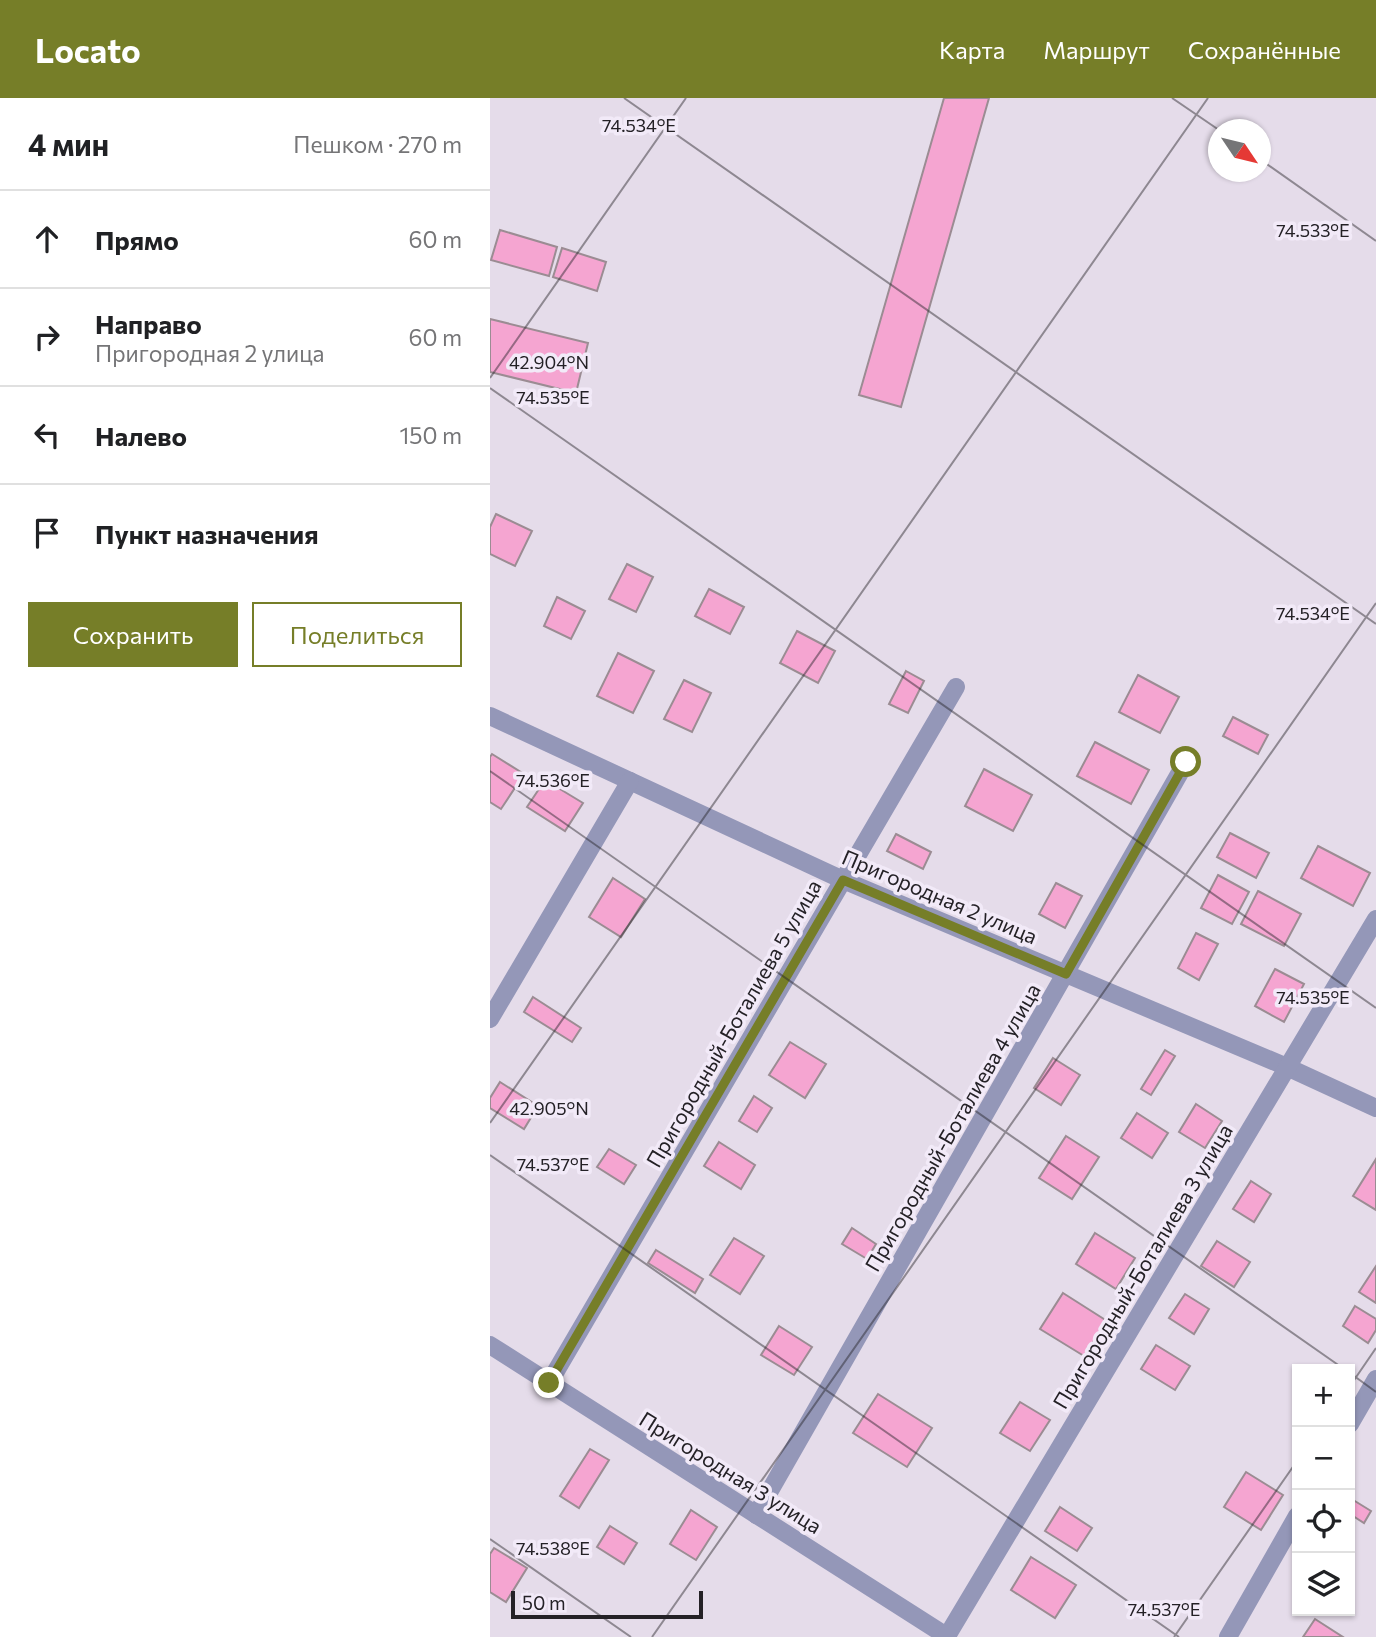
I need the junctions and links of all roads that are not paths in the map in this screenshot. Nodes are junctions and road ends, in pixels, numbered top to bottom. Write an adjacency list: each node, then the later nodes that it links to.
1 (956, 687): 5 (street, Пригородный-Боталиева 5 улица)
2 (490, 716): 4 (street, Пригородная 2 улица)
3 (1186, 762): 7 (street, Пригородный-Боталиева 4 улица)
4 (630, 781): 5 (street, Пригородная 2 улица); 8 (street)
5 (843, 880): 7 (street, Пригородная 2 улица); 13 (street, Пригородный-Боталиева 5 улица)
6 (1376, 919): 9 (street, Пригородный-Боталиева 3 улица)
7 (1066, 974): 9 (street, Пригородная 2 улица); 15 (street, Пригородный-Боталиева 4 улица)
8 (490, 1019)
9 (1287, 1067): 10 (street, Пригородная 2 улица); 17 (street, Пригородный-Боталиева 3 улица)
10 (1376, 1108)
11 (490, 1345): 13 (street, Пригородная 3 улица)
12 (1376, 1378): 14 (street)
13 (549, 1383): 15 (street, Пригородная 3 улица)
14 (1355, 1415)
15 (756, 1514): 17 (street, Пригородная 3 улица)
16 (1292, 1525): 18 (street)
17 (948, 1637)
18 (1228, 1637)

